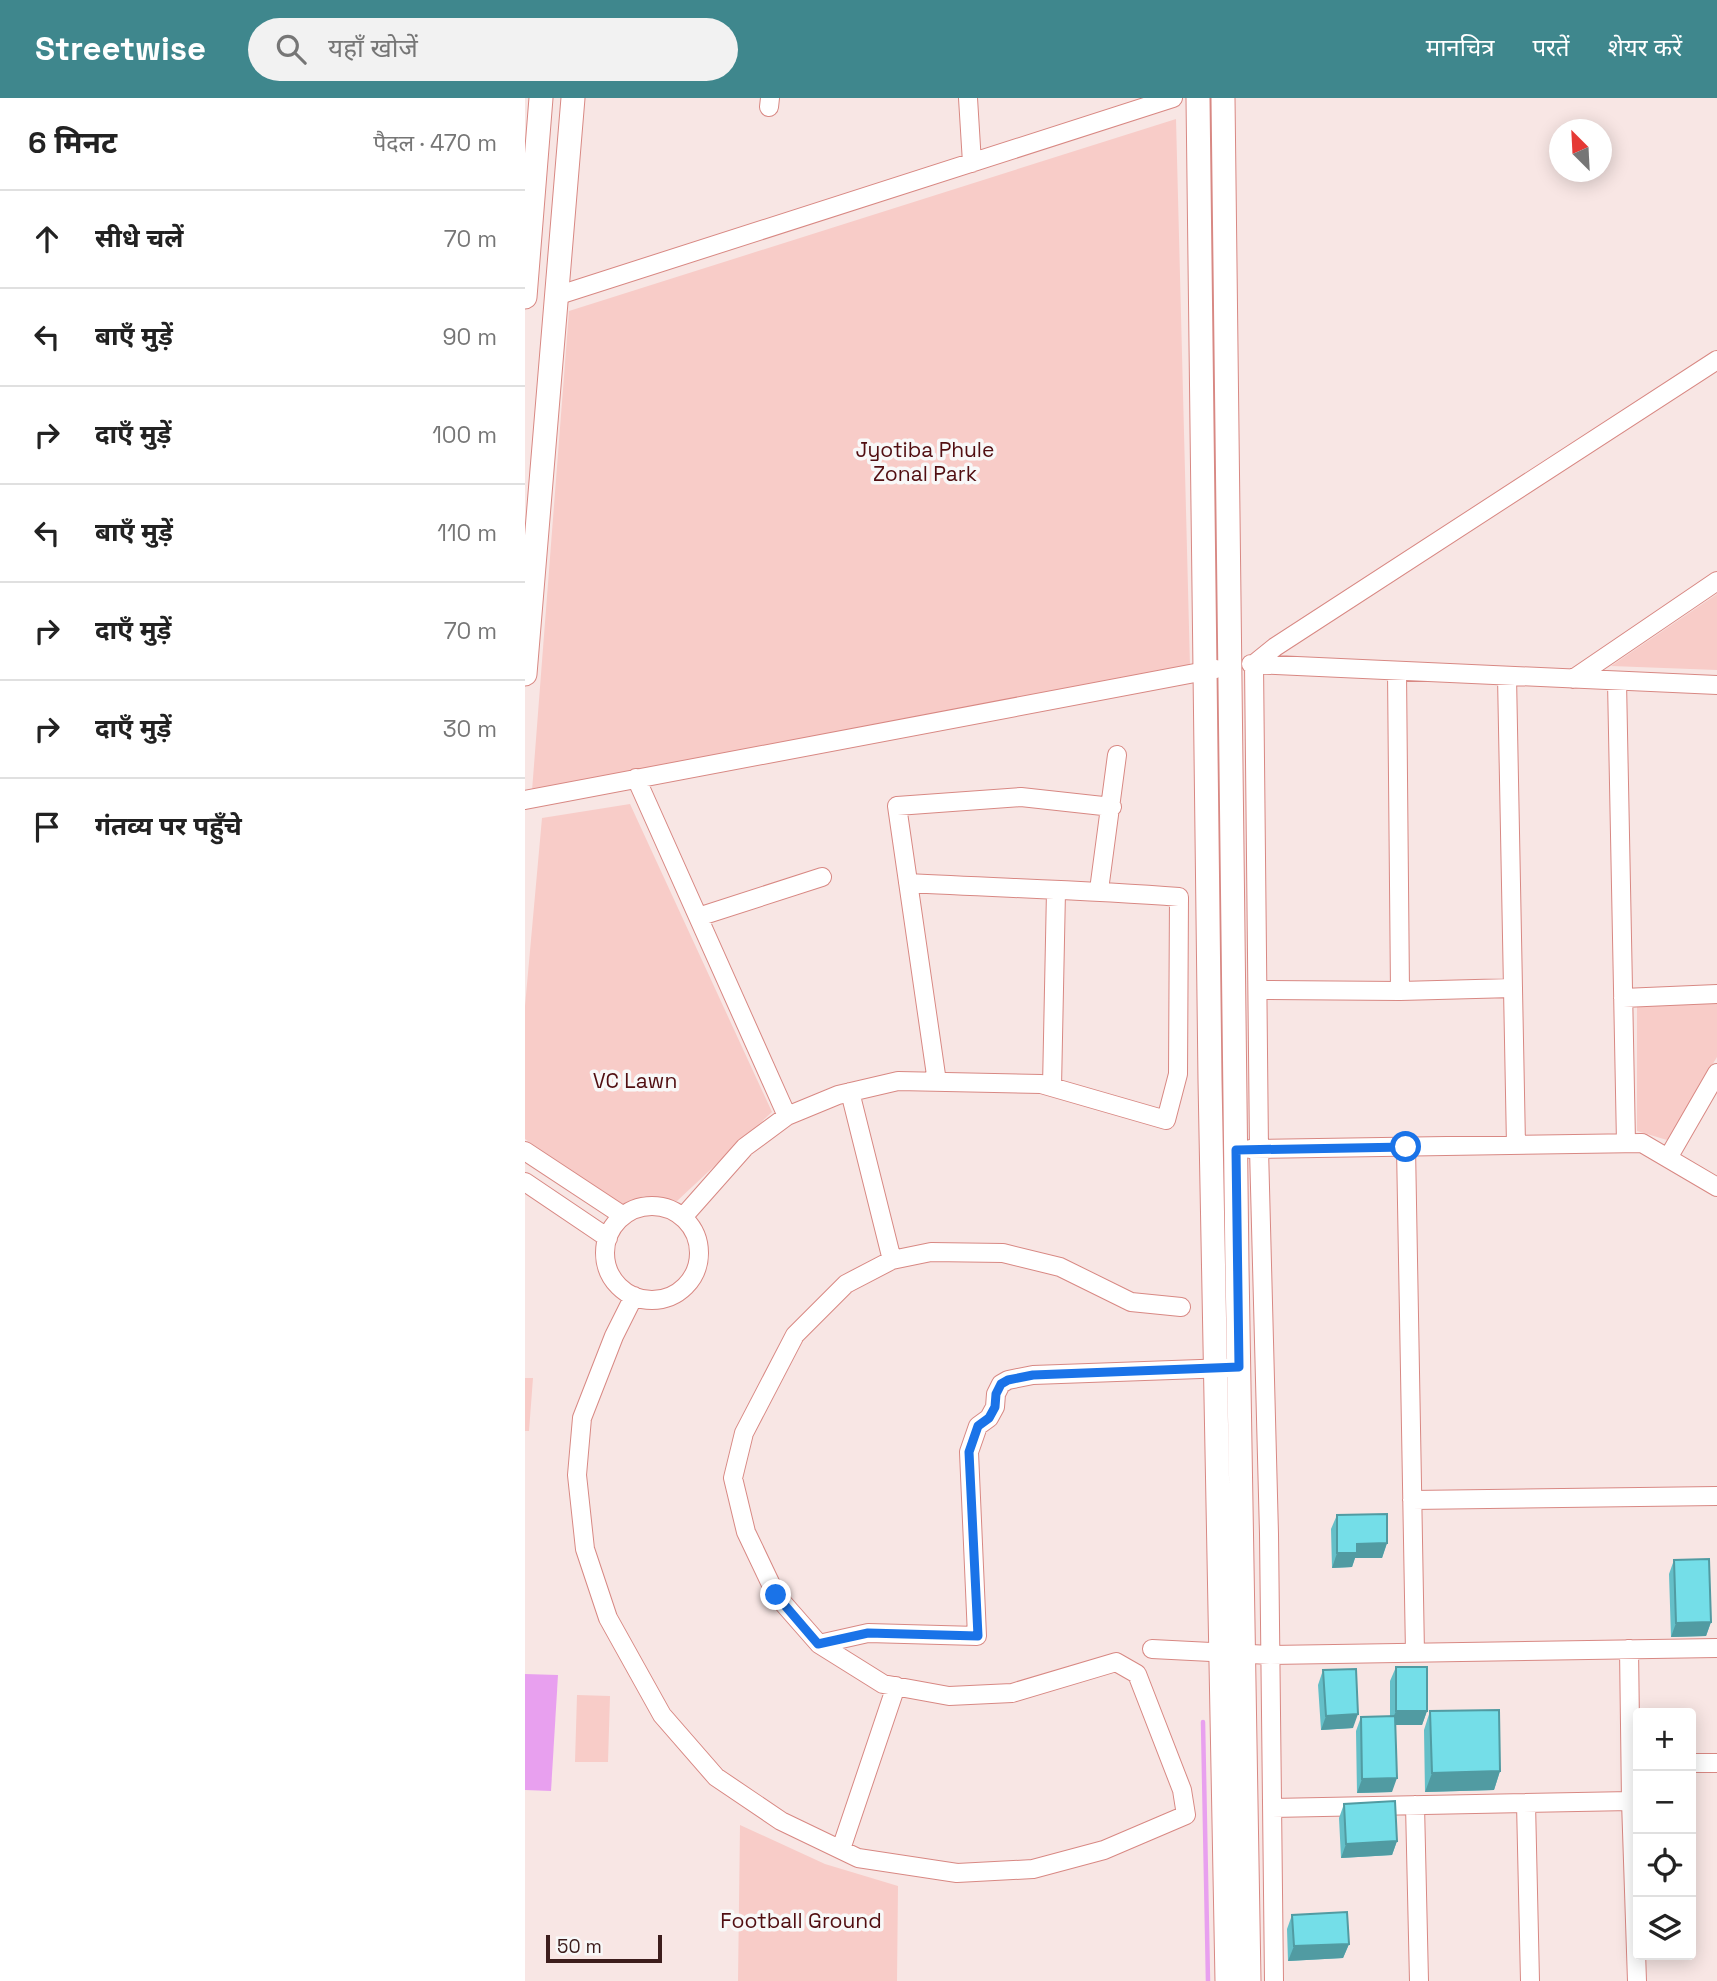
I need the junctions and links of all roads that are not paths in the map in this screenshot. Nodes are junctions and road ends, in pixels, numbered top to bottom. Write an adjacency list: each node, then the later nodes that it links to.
1 (541, 98): 9 (street)
2 (572, 98): 8 (street)
3 (968, 98): 7 (street)
4 (1173, 98): 7 (street)
5 (1198, 98): 16 (street)
6 (1223, 98): 14 (street)
7 (971, 163): 8 (street)
8 (556, 296): 11 (street)
9 (525, 297)
10 (1717, 360): 13 (street)
11 (530, 544): 17 (street)
12 (1717, 581): 19 (street)
13 (1254, 664): 14 (street); 15 (street); 32 (street)
14 (1231, 666): 16 (street); 46 (street)
15 (1397, 671): 18 (street); 33 (street)
16 (1204, 672): 23 (street); 43 (street)
17 (525, 674)
18 (1507, 676): 19 (street); 31 (street)
19 (1573, 679): 20 (street)
20 (1617, 681): 21 (street); 35 (street)
21 (1717, 685)
22 (1117, 755): 25 (street)
23 (636, 778): 24 (street); 30 (street)
24 (525, 800)
25 (1112, 807): 27 (street); 29 (street)
26 (822, 877): 30 (street)
27 (908, 883): 28 (street); 37 (street)
28 (1056, 891): 29 (street); 38 (street)
29 (1099, 891): 38 (street)
30 (698, 918): 40 (street)
31 (1513, 988): 33 (street); 42 (street)
32 (1258, 990): 33 (street); 45 (street)
33 (1400, 991)
34 (1717, 994): 35 (street)
35 (1623, 998): 41 (street)
36 (1717, 1073): 48 (street)
37 (937, 1082): 38 (street); 39 (street)
38 (1052, 1087)
39 (850, 1092): 40 (street); 54 (street)
40 (787, 1116): 52 (street)
41 (1626, 1143): 42 (street); 48 (street)
42 (1516, 1145): 44 (street)
43 (1211, 1147): 46 (street); 58 (street)
44 (1406, 1147): 45 (street); 60 (street)
45 (1259, 1149): 46 (street); 67 (street)
46 (1236, 1150): 57 (street)
47 (525, 1151): 51 (street)
48 (1668, 1158): 50 (street)
49 (525, 1182): 53 (street)
50 (1717, 1187)
51 (622, 1215): 52 (street); 53 (street)
52 (683, 1217): 55 (street)
53 (608, 1238): 55 (street)
54 (892, 1260): 56 (street); 61 (street)
55 (634, 1296): 77 (street)
56 (1181, 1307)
57 (1239, 1367): 58 (street); 66 (street)
58 (1215, 1370): 61 (street); 66 (street)
59 (1717, 1496): 60 (street)
60 (1412, 1500): 65 (street)
61 (818, 1644): 68 (street)
62 (1717, 1648): 64 (street)
63 (1152, 1649): 66 (street)
64 (1629, 1650): 65 (street); 69 (street)
65 (1415, 1653): 67 (street)
66 (1232, 1654): 67 (street); 78 (street); 79 (street)
67 (1270, 1655): 76 (street)
68 (896, 1686): 77 (street); 77 (street)
69 (1633, 1741)
70 (1696, 1763): 71 (street)
71 (1717, 1763)
72 (1633, 1771): 73 (street)
73 (1631, 1801): 74 (street); 83 (street)
74 (1526, 1803): 75 (street); 82 (street)
75 (1415, 1805): 76 (street); 81 (street)
76 (1272, 1808): 80 (street)
77 (841, 1849)
78 (1227, 1981)
79 (1249, 1981)
80 (1274, 1981)
81 (1419, 1981)
82 (1530, 1981)
83 (1637, 1981)

